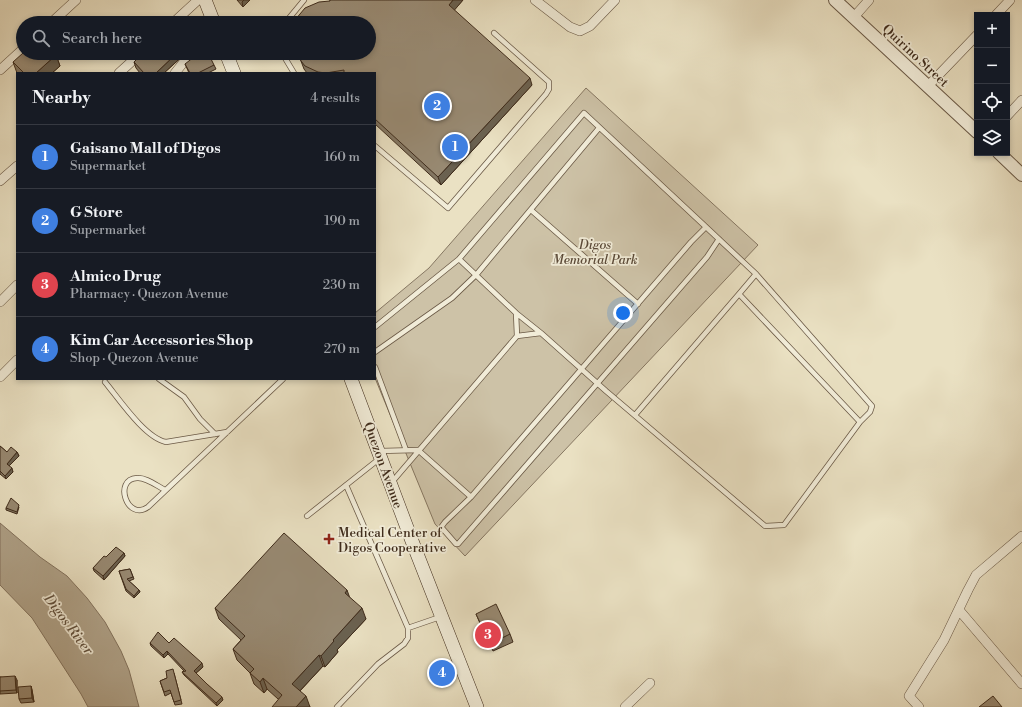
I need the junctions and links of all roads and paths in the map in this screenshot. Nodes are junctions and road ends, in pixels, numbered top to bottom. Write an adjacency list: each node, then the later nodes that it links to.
1 (76, 0): 11 (street)
2 (198, 0): 12 (street)
3 (205, 0): 13 (main road)
4 (304, 0): 14 (lane)
5 (535, 0): 6 (street)
6 (615, 0)
7 (835, 0): 15 (street, Quirino Street)
8 (869, 0): 15 (street)
9 (1010, 0): 10 (street)
10 (999, 12)
11 (59, 16)
12 (181, 16)
13 (211, 16)
14 (290, 16)
15 (854, 17): 28 (street, Quirino Street)
16 (494, 33): 33 (lane)
17 (974, 38): 28 (street)
18 (16, 55): 23 (street)
19 (133, 60): 24 (street)
20 (187, 60): 25 (street)
21 (229, 60): 26 (main road)
22 (286, 60): 27 (lane)
23 (0, 70)
24 (120, 72)
25 (176, 72)
26 (234, 72)
27 (293, 72)
28 (928, 86): 32 (street, Quirino Street)
29 (1022, 100): 30 (street)
30 (1010, 113)
31 (599, 128): 38 (lane); 39 (lane); 41 (lane)
32 (974, 129)
33 (376, 147)
34 (1002, 156): 36 (street)
35 (16, 167): 37 (street)
36 (1022, 175)
37 (0, 181)
38 (530, 210): 43 (lane); 47 (lane)
39 (706, 227): 40 (lane); 47 (lane)
40 (719, 239): 42 (lane); 61 (lane)
41 (459, 259): 43 (lane); 49 (lane)
42 (756, 274): 45 (lane); 63 (lane)
43 (476, 275): 48 (lane); 52 (lane)
44 (16, 287): 46 (street)
45 (739, 294): 62 (lane); 63 (lane)
46 (0, 302)
47 (638, 304): 55 (lane)
48 (516, 313): 50 (lane); 51 (lane)
49 (376, 326)
50 (541, 333): 51 (lane); 55 (lane)
51 (517, 336): 67 (lane)
52 (376, 351)
53 (16, 361): 56 (street)
54 (376, 369): 66 (lane)
55 (581, 369): 61 (lane); 72 (lane)
56 (0, 377)
57 (160, 380): 65 (lane)
58 (282, 380): 64 (lane)
59 (352, 380): 68 (main road, Quezon Avenue)
60 (105, 382): 65 (lane)
61 (598, 383): 62 (lane); 72 (lane)
62 (635, 415): 63 (lane)
63 (860, 422)
64 (227, 432): 65 (lane); 71 (lane)
65 (215, 434)
66 (406, 450): 67 (lane); 68 (lane)
67 (418, 450): 69 (lane); 72 (lane)
68 (380, 454): 69 (main road, Quezon Avenue); 70 (lane)
69 (391, 483): 76 (main road, Quezon Avenue)
70 (346, 485): 73 (lane); 77 (lane)
71 (165, 490): 71 (lane)
72 (471, 497)
73 (307, 516)
74 (1022, 536): 75 (street)
75 (959, 610): 79 (street); 83 (street)
76 (441, 617): 77 (lane); 81 (main road, Quezon Avenue)
77 (408, 628): 80 (lane)
78 (650, 683): 82 (street)
79 (1022, 684)
80 (337, 707)
81 (477, 707)
82 (625, 707)
83 (919, 707)

